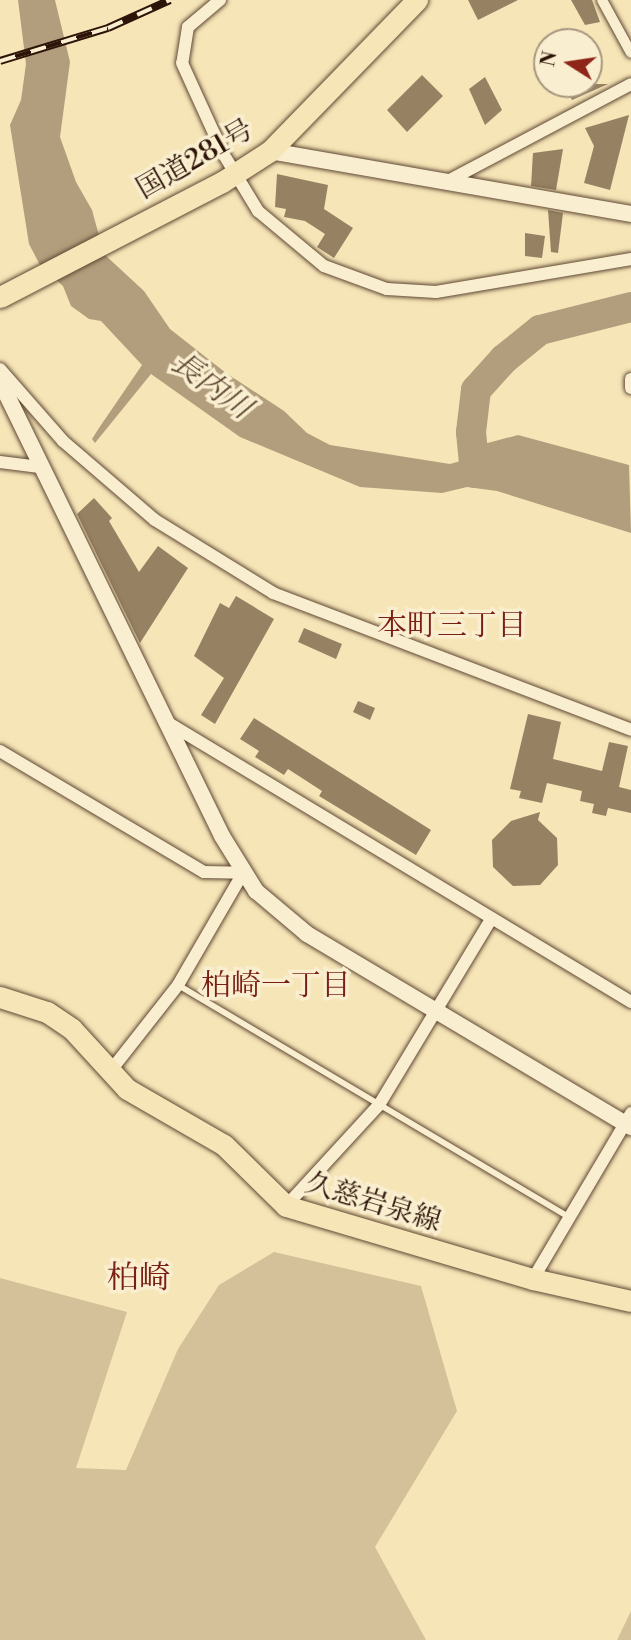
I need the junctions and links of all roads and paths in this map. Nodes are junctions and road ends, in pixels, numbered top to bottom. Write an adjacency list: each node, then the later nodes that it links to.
1 (220, 0): 7 (street)
2 (417, 0): 6 (main road, 国道281号)
3 (603, 0): 4 (street)
4 (631, 53)
5 (631, 84): 8 (street)
6 (270, 151): 7 (main road, 国道281号); 8 (street)
7 (228, 178): 10 (street); 11 (main road, 国道281号)
8 (446, 182): 9 (street)
9 (631, 214)
10 (631, 260)
11 (0, 298)
12 (0, 369): 19 (street)
13 (631, 379): 15 (street)
14 (0, 381): 17 (street)
15 (631, 388)
16 (1, 465): 17 (street)
17 (40, 467): 18 (street)
18 (165, 721): 21 (street); 22 (street)
19 (631, 730)
20 (0, 751): 21 (street)
21 (243, 873): 23 (street); 26 (street)
22 (492, 918): 25 (street); 26 (street)
23 (178, 985): 27 (street); 28 (lane)
24 (0, 998): 27 (main road, 久慈岩泉線)
25 (631, 1002)
26 (436, 1011): 28 (street); 29 (street)
27 (112, 1069): 30 (main road, 久慈岩泉線)
28 (379, 1105): 30 (street); 31 (lane)
29 (629, 1121): 31 (street)
30 (286, 1206): 32 (main road, 久慈岩泉線)
31 (568, 1217): 32 (street)
32 (533, 1279): 33 (main road, 久慈岩泉線)
33 (631, 1301)

